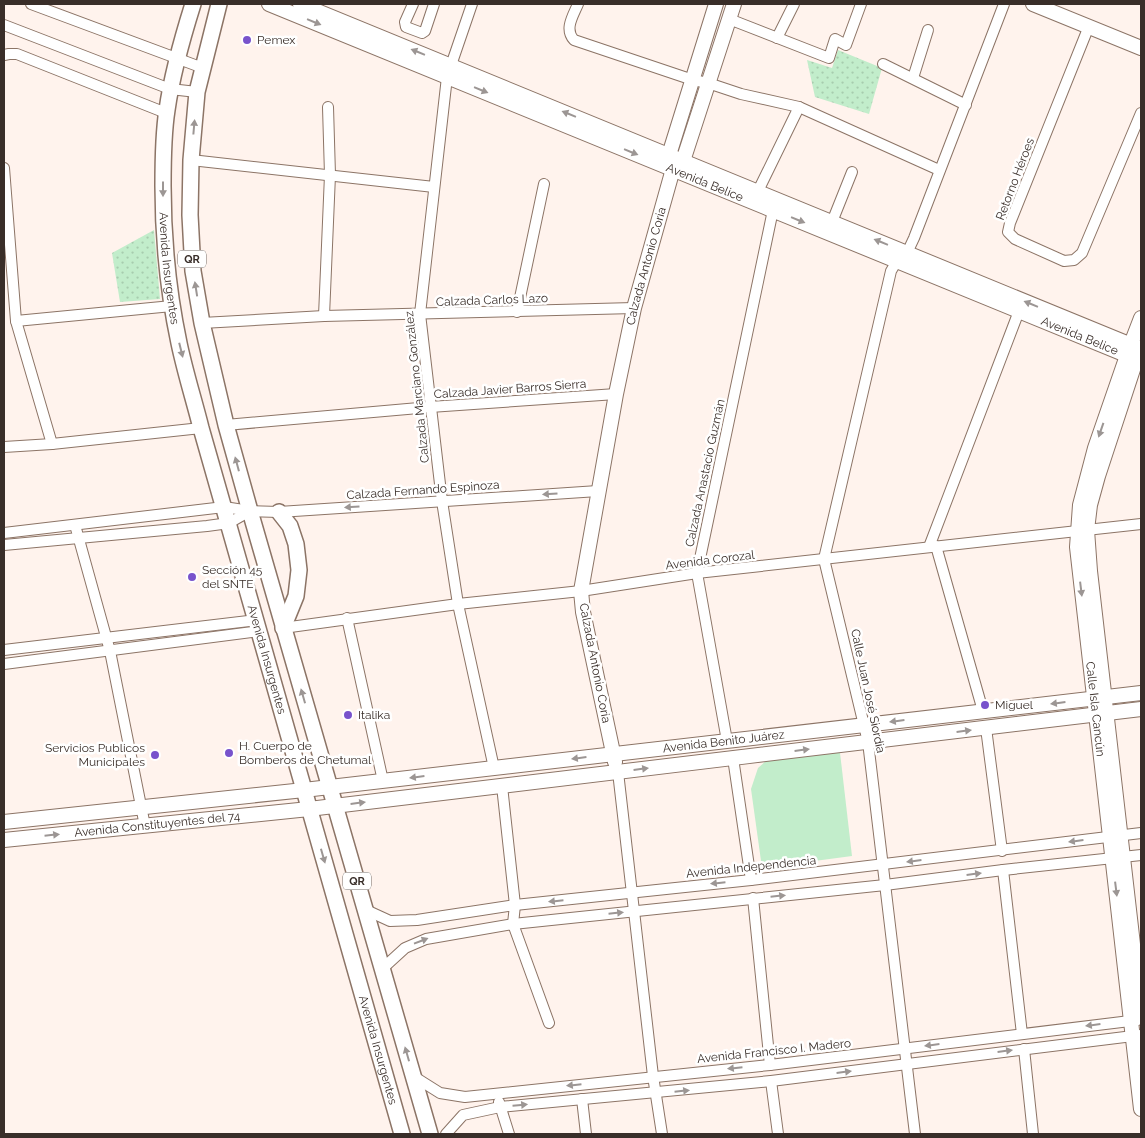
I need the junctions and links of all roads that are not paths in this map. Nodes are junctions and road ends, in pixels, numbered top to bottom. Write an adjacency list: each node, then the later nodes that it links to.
1 (31, 4): 23 (street)
2 (193, 4): 23 (main road, Avenida Insurgentes / QR)
3 (269, 4): 26 (main road, Avenida Belice, one-way to 26)
4 (300, 4): 26 (main road, Avenida Belice, one-way to 4)
5 (413, 4): 6 (street)
6 (434, 4)
7 (472, 4): 26 (street, Calzada Marciano González)
8 (578, 4): 28 (street)
9 (716, 4): 28 (main road)
10 (734, 4): 16 (main road, Calzada Antonio Coria)
11 (794, 4): 20 (street)
12 (861, 4): 20 (street)
13 (1004, 4): 32 (street, Calle Juan José Siordia)
14 (1033, 4): 18 (main road)
15 (220, 5): 25 (main road, Avenida Insurgentes / QR)
16 (729, 19): 20 (street); 29 (main road, Calzada Antonio Coria)
17 (4, 25): 30 (street)
18 (1089, 26): 21 (main road); 36 (street, Retorno Héroes)
19 (928, 30): 27 (street)
20 (777, 38)
21 (1141, 48)
22 (4, 55): 35 (street)
23 (177, 57): 25 (street); 30 (main road, Avenida Insurgentes / QR)
24 (884, 64): 27 (street)
25 (203, 68): 31 (main road, Avenida Insurgentes / QR)
26 (449, 71): 37 (main road, Avenida Belice, one-way to 26); 39 (main road, Avenida Belice, one-way to 39); 45 (street, Calzada Marciano González)
27 (912, 78): 32 (street)
28 (693, 80): 29 (street); 37 (main road)
29 (708, 83): 34 (street); 39 (main road, Calzada Antonio Coria)
30 (170, 89): 31 (street); 35 (main road, Avenida Insurgentes / QR)
31 (197, 92): 38 (main road, Avenida Insurgentes / QR, one-way to 31)
32 (966, 104): 41 (street, Calle Juan José Siordia)
33 (328, 107): 43 (street)
34 (799, 107): 41 (street); 46 (street)
35 (166, 113): 50 (main road, Avenida Insurgentes / QR, one-way to 50)
36 (1141, 113)
37 (669, 155): 39 (main road)
38 (191, 160): 43 (street); 58 (main road, Avenida Insurgentes / QR, one-way to 38)
39 (678, 165): 46 (main road, Avenida Belice); 47 (main road, Avenida Belice); 51 (main road, Calzada Antonio Coria)
40 (4, 168): 57 (street)
41 (939, 170): 49 (street, Calle Juan José Siordia)
42 (852, 172): 48 (street)
43 (330, 175): 45 (street); 55 (street)
44 (544, 184): 53 (street)
45 (434, 187): 54 (street, Calzada Marciano González)
46 (758, 191): 48 (main road, Avenida Belice)
47 (772, 210): 49 (main road, Avenida Belice, one-way to 49); 82 (street, Calzada Anastacio Guzmán)
48 (832, 222): 49 (main road, Avenida Belice, one-way to 48)
49 (902, 257): 52 (main road, Avenida Belice); 59 (main road, Avenida Belice, one-way to 49); 81 (street, Calle Juan José Siordia)
50 (172, 306): 57 (street); 63 (main road, Avenida Insurgentes / QR, one-way to 63)
51 (634, 308): 53 (street, Calzada Carlos Lazo); 60 (main road, Calzada Antonio Coria)
52 (1019, 311): 59 (main road, Avenida Belice); 80 (street)
53 (517, 312): 54 (street, Calzada Carlos Lazo)
54 (420, 314): 55 (street, Calzada Carlos Lazo); 61 (street, Calzada Marciano González)
55 (324, 316): 58 (street, Calzada Carlos Lazo)
56 (1141, 318): 59 (main road, Calle Isla Cancún)
57 (16, 322): 64 (street)
58 (202, 323): 62 (main road, Avenida Insurgentes / QR)
59 (1137, 352): 75 (main road, Calle Isla Cancún)
60 (616, 394): 61 (street, Calzada Javier Barros Sierra); 66 (main road, Calzada Antonio Coria)
61 (430, 407): 62 (street, Calzada Javier Barros Sierra); 67 (street, Calzada Marciano González)
62 (226, 426): 69 (main road, Avenida Insurgentes / QR, one-way to 62)
63 (201, 428): 64 (street); 68 (main road, Avenida Insurgentes / QR)
64 (52, 444): 65 (street)
65 (4, 447)
66 (598, 491): 67 (street, Calzada Fernando Espinoza, one-way to 67); 83 (main road, Calzada Antonio Coria)
67 (442, 501): 70 (street, Calzada Fernando Espinoza, one-way to 70); 84 (street, Calzada Marciano González)
68 (224, 507): 69 (street, Calzada Fernando Espinoza); 71 (main road, Avenida Insurgentes / QR); 73 (street, Calzada Fernando Espinoza)
69 (250, 511): 70 (street, Calzada Fernando Espinoza); 71 (street); 87 (main road, Avenida Insurgentes / QR)
70 (279, 512): 87 (main road)
71 (229, 523): 77 (street); 86 (main road, Avenida Insurgentes / QR)
72 (1141, 524): 75 (street, Avenida Corozal)
73 (75, 525): 74 (street, Calzada Fernando Espinoza); 77 (street)
74 (35, 530): 76 (street, Calzada Fernando Espinoza); 78 (street)
75 (1083, 530): 80 (street, Avenida Corozal); 93 (main road, Calle Isla Cancún)
76 (4, 533)
77 (79, 537): 78 (street); 88 (street)
78 (36, 541): 79 (street)
79 (4, 545)
80 (933, 547): 81 (street, Avenida Corozal); 95 (street)
81 (824, 559): 82 (street, Avenida Corozal); 98 (street, Calle Juan José Siordia)
82 (697, 573): 83 (street, Avenida Corozal); 101 (street, Calzada Anastacio Guzmán)
83 (582, 591): 84 (street, Avenida Corozal); 103 (main road, Calzada Antonio Coria)
84 (458, 604): 85 (street, Avenida Corozal); 105 (street, Calzada Marciano González)
85 (347, 618): 87 (street, Avenida Corozal); 107 (street)
86 (258, 626): 88 (street); 90 (street); 99 (main road, Avenida Insurgentes / QR)
87 (283, 628): 97 (main road, Avenida Insurgentes / QR, one-way to 87)
88 (106, 638): 89 (street); 90 (street)
89 (4, 650)
90 (110, 650): 91 (street); 112 (street)
91 (4, 664)
92 (1141, 693): 93 (main road, Avenida Benito Juárez)
93 (1099, 698): 95 (main road, Avenida Benito Juárez, one-way to 95); 96 (main road, Calle Isla Cancún)
94 (1141, 709): 96 (main road, Avenida Benito Juárez)
95 (983, 711): 98 (main road, Avenida Benito Juárez, one-way to 98)
96 (1101, 714): 100 (main road, Avenida Benito Juárez); 117 (main road, Calle Isla Cancún)
97 (311, 723): 99 (main road); 109 (main road, Avenida Insurgentes / QR)
98 (864, 725): 101 (main road, Avenida Benito Juárez); 102 (street, Calle Juan José Siordia)
99 (288, 728): 110 (main road, Avenida Insurgentes / QR)
100 (986, 728): 102 (main road, Avenida Benito Juárez, one-way to 100); 119 (street)
101 (727, 741): 103 (main road, Avenida Benito Juárez)
102 (868, 742): 104 (main road, Avenida Benito Juárez, one-way to 102); 122 (street, Calle Juan José Siordia)
103 (612, 755): 105 (main road, Avenida Benito Juárez, one-way to 105); 106 (main road, Calzada Antonio Coria)
104 (733, 758): 106 (main road, Avenida Benito Juárez, one-way to 104); 124 (street)
105 (494, 768): 107 (main road, Avenida Benito Juárez, one-way to 107)
106 (618, 772): 108 (main road, Avenida Benito Juárez); 128 (street, Calzada Antonio Coria)
107 (382, 781): 109 (main road, Avenida Benito Juárez)
108 (502, 786): 111 (main road, Avenida Benito Juárez, one-way to 108); 130 (street)
109 (330, 787): 110 (main road, Avenida Benito Juárez); 111 (main road, Avenida Insurgentes / QR)
110 (304, 790): 112 (main road, Avenida Constituyentes del 74); 113 (main road, Avenida Insurgentes / QR)
111 (335, 806): 113 (main road, Avenida Benito Juárez); 125 (main road, Avenida Insurgentes / QR)
112 (143, 808): 114 (main road, Avenida Constituyentes del 74); 115 (street)
113 (310, 809): 115 (main road, Avenida Constituyentes del 74); 127 (main road, Avenida Insurgentes / QR, one-way to 127)
114 (4, 822)
115 (145, 826): 118 (main road, Avenida Constituyentes del 74, one-way to 115)
116 (1141, 833): 117 (street, Avenida Independencia)
117 (1115, 836): 119 (street, Avenida Independencia, one-way to 119); 121 (main road, Calle Isla Cancún)
118 (4, 840)
119 (1002, 851): 122 (street, Avenida Independencia, one-way to 122)
120 (1141, 855): 121 (street)
121 (1118, 858): 123 (street); 135 (main road, Calle Isla Cancún)
122 (883, 865): 124 (street, Avenida Independencia); 126 (street, Calle Juan José Siordia)
123 (1003, 870): 126 (street, one-way to 123); 137 (street)
124 (751, 880): 128 (street, Avenida Independencia, one-way to 128)
125 (358, 884): 127 (main road); 131 (main road, Avenida Insurgentes / QR)
126 (886, 885): 129 (street, one-way to 126); 139 (street, Calle Juan José Siordia)
127 (332, 890): 151 (main road, Avenida Insurgentes / QR)
128 (633, 893): 130 (street, Avenida Independencia, one-way to 130); 132 (street, Calzada Antonio Coria)
129 (753, 898): 132 (street); 142 (street)
130 (515, 905): 131 (street, Avenida Independencia); 133 (street)
131 (366, 910): 134 (main road, Avenida Insurgentes / QR)
132 (634, 911): 133 (street, one-way to 132); 144 (street, Calzada Antonio Coria)
133 (513, 924): 134 (street, one-way to 133); 136 (street)
134 (382, 969): 143 (main road, Avenida Insurgentes / QR, one-way to 134)
135 (1138, 1018): 137 (street, Avenida Francisco I. Madero, one-way to 137); 138 (main road, Calle Isla Cancún)
136 (549, 1023)
137 (1022, 1034): 139 (street, Avenida Francisco I. Madero, one-way to 139)
138 (1137, 1036): 140 (street); 150 (main road, Calle Isla Cancún)
139 (906, 1049): 141 (street, Calle Juan José Siordia); 142 (street, Avenida Francisco I. Madero)
140 (1024, 1049): 141 (street, one-way to 140); 159 (street)
141 (907, 1064): 145 (street, one-way to 141); 158 (street, Calle Juan José Siordia)
142 (770, 1065): 144 (street, Avenida Francisco I. Madero, one-way to 144)
143 (413, 1076): 146 (street, Avenida Francisco I. Madero); 152 (main road, Avenida Insurgentes / QR)
144 (653, 1076): 146 (street, Avenida Francisco I. Madero, one-way to 146); 147 (street, Calzada Antonio Coria)
145 (770, 1081): 147 (street, one-way to 145); 157 (street)
146 (497, 1093): 149 (street)
147 (656, 1093): 148 (street); 156 (street, Calzada Antonio Coria)
148 (582, 1100): 149 (street, one-way to 148); 155 (street)
149 (500, 1107): 153 (street); 154 (street)
150 (1141, 1109)
151 (402, 1134)
152 (430, 1134)
153 (446, 1134)
154 (509, 1134)
155 (586, 1134)
156 (662, 1134)
157 (778, 1134)
158 (915, 1134)
159 (1033, 1134)

